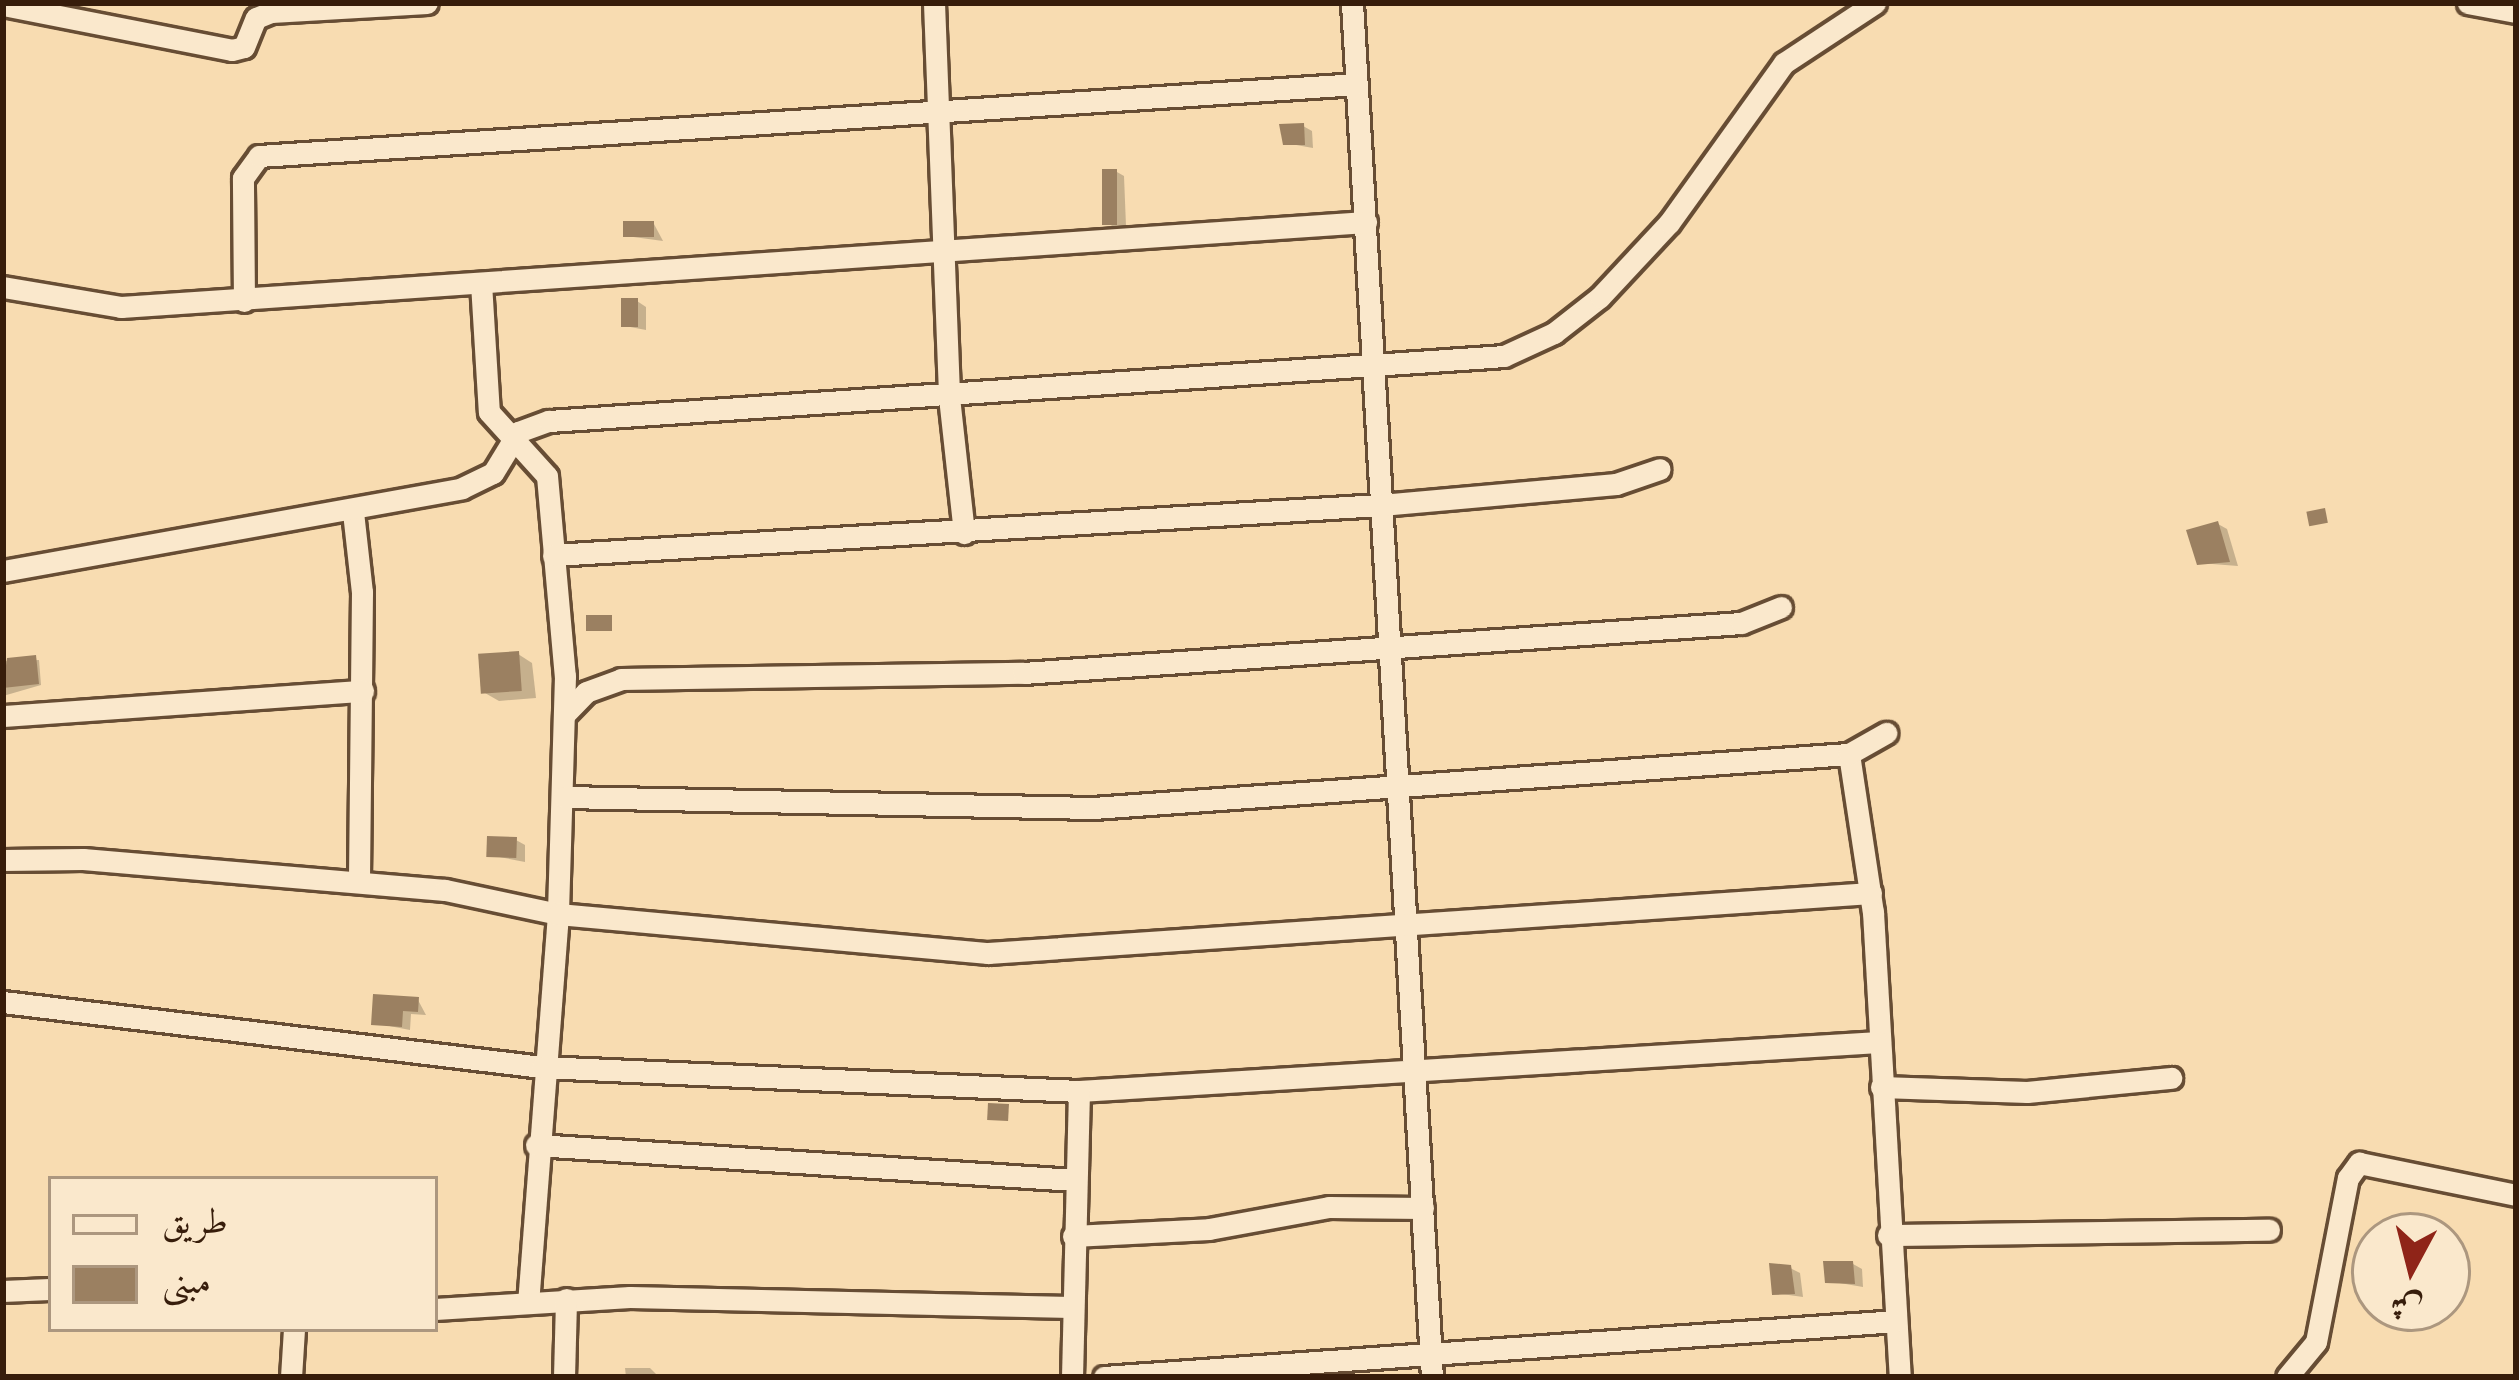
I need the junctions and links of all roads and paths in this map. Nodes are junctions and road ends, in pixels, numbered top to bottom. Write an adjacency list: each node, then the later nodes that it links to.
1 (427, 3): 6 (street)
2 (934, 3): 9 (street)
3 (1352, 3): 8 (street)
4 (1875, 3): 15 (street)
5 (2468, 3): 7 (street)
6 (3, 5)
7 (2516, 12)
8 (1357, 84): 9 (street); 10 (street)
9 (938, 108): 11 (street); 14 (street)
10 (1366, 222): 11 (street); 15 (street)
11 (943, 248): 12 (street); 16 (street)
12 (482, 284): 14 (street); 17 (street)
13 (3, 287): 14 (street)
14 (244, 301)
15 (1375, 365): 16 (street); 19 (street)
16 (949, 397): 17 (street); 21 (street)
17 (511, 442): 20 (street); 22 (street)
18 (1660, 469): 19 (street)
19 (1382, 506): 21 (street); 25 (street)
20 (353, 512): 23 (street); 26 (street)
21 (964, 533): 22 (street)
22 (553, 555): 27 (street)
23 (3, 571)
24 (1781, 607): 25 (street)
25 (1387, 646): 27 (street); 31 (street)
26 (364, 691): 28 (street); 34 (street)
27 (566, 713): 32 (street)
28 (3, 716)
29 (1886, 733): 30 (street)
30 (1849, 754): 31 (street); 35 (street)
31 (1394, 786): 32 (street); 37 (street)
32 (565, 797): 36 (street)
33 (3, 860): 34 (street)
34 (359, 882): 36 (street)
35 (1871, 893): 37 (street); 39 (street)
36 (558, 914): 37 (street); 40 (street)
37 (1402, 926): 41 (street)
38 (3, 1002): 40 (street)
39 (1879, 1042): 41 (street); 43 (street)
40 (542, 1067): 44 (street); 45 (street)
41 (1418, 1067): 44 (street); 48 (street)
42 (2171, 1078): 43 (street)
43 (1881, 1087): 50 (street)
44 (1078, 1091): 46 (street)
45 (536, 1145): 46 (street); 55 (street)
46 (1075, 1180): 51 (street)
47 (2516, 1196): 67 (street)
48 (1424, 1208): 51 (street); 60 (street)
49 (2269, 1230): 50 (street)
50 (1888, 1235): 58 (street)
51 (1073, 1236): 56 (street)
52 (48, 1288): 53 (street)
53 (3, 1291)
54 (566, 1299): 55 (street); 56 (street); 62 (street)
55 (528, 1300): 57 (street)
56 (1071, 1307): 63 (street)
57 (438, 1309)
58 (1896, 1322): 60 (street); 66 (street)
59 (294, 1332): 61 (street)
60 (1431, 1348): 64 (street); 65 (street)
61 (291, 1377)
62 (564, 1377)
63 (1072, 1377)
64 (1104, 1377)
65 (1432, 1377)
66 (1900, 1377)
67 (2287, 1377)

